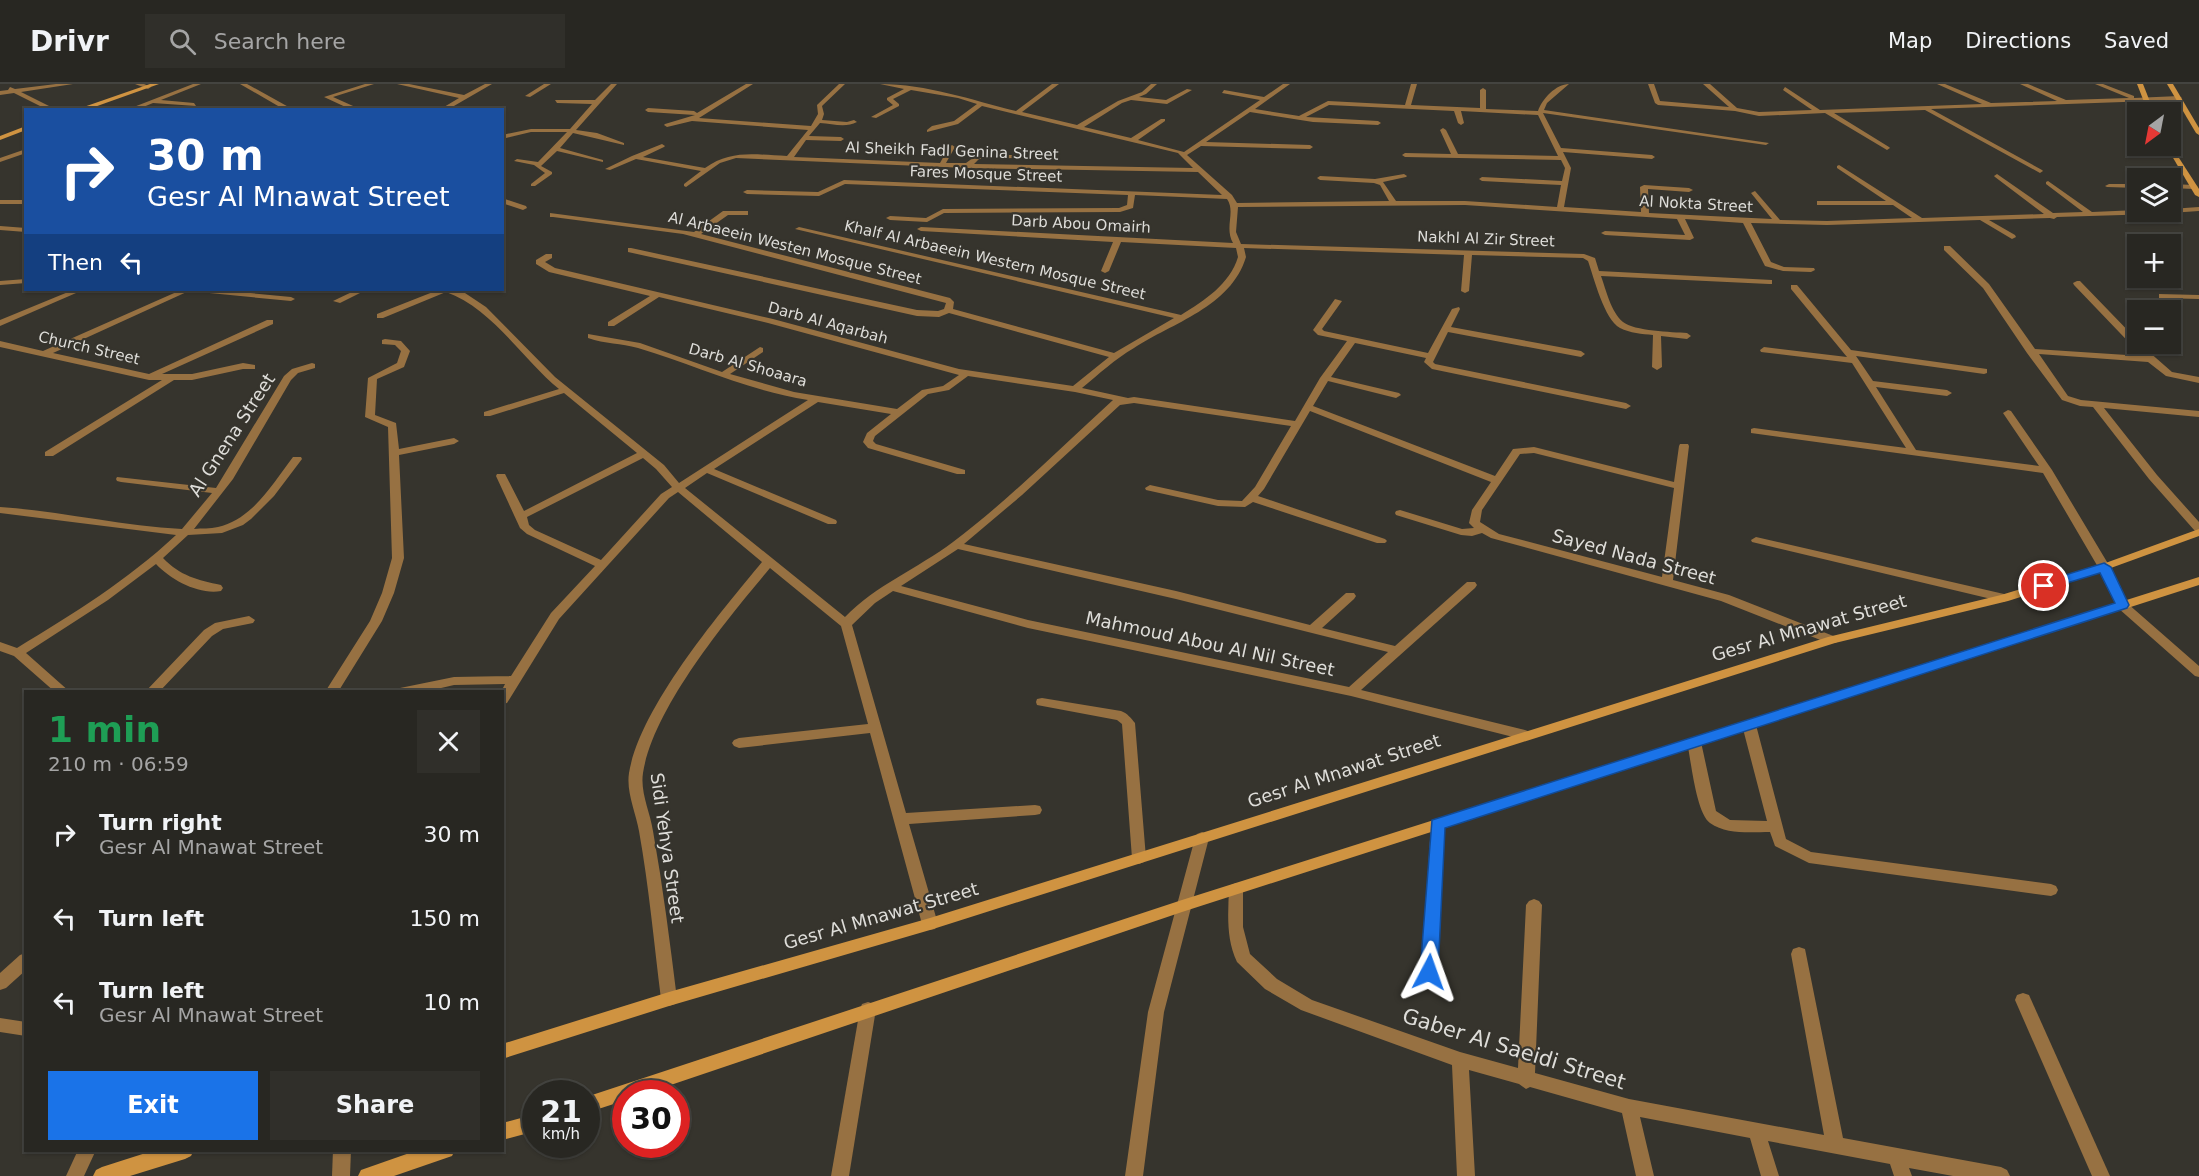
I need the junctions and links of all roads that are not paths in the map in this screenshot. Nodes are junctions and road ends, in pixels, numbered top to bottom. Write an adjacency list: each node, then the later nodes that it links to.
1 (70, 84): 30 (street)
2 (138, 84): 26 (street)
3 (156, 84): 26 (street)
4 (198, 84): 42 (street)
5 (243, 84): 54 (street)
6 (371, 84): 55 (street)
7 (400, 84): 38 (street)
8 (489, 84): 38 (street)
9 (548, 84): 35 (street)
10 (614, 84): 44 (street)
11 (750, 84): 67 (street)
12 (842, 84): 72 (street)
13 (883, 84): 27 (street)
14 (1056, 84): 64 (street)
15 (1155, 84): 36 (street)
16 (1287, 84): 39 (street)
17 (1414, 84): 50 (street)
18 (1566, 84): 65 (street)
19 (1651, 84): 59 (street)
20 (1706, 84): 59 (street)
21 (1940, 84): 49 (street)
22 (2023, 84): 45 (street)
23 (2098, 84): 40 (street)
24 (2140, 84): 41 (street)
25 (2170, 84): 37 (street)
26 (148, 87): 52 (street)
27 (911, 87): 28 (street); 68 (street)
28 (932, 87): 47 (street)
29 (1785, 89): 66 (street)
30 (14, 90): 33 (street); 51 (street)
31 (1189, 90): 36 (street)
32 (1484, 90): 63 (street)
33 (0, 91)
34 (1224, 92): 39 (street)
35 (528, 96)
36 (1130, 98): 77 (street)
37 (2179, 98): 41 (street); 83 (street)
38 (462, 99): 56 (street); 57 (street)
39 (1265, 99): 62 (street)
40 (2136, 99): 41 (street); 45 (street)
41 (2147, 99): 46 (street)
42 (148, 101): 48 (street); 53 (street)
43 (557, 101): 44 (street)
44 (596, 102): 82 (street)
45 (2066, 102): 49 (street)
46 (2148, 102)
47 (981, 104): 64 (street); 81 (street)
48 (194, 105)
49 (1994, 106): 60 (street)
50 (1407, 107): 58 (street); 69 (street)
51 (49, 108)
52 (84, 108)
53 (133, 108)
54 (287, 108)
55 (354, 108)
56 (446, 108)
57 (461, 108)
58 (1456, 109): 63 (street); 75 (street)
59 (1735, 109): 66 (street)
60 (1927, 109): 66 (street); 122 (street)
61 (648, 110): 67 (street)
62 (1249, 110): 69 (street); 91 (street)
63 (1483, 110): 65 (street)
64 (1018, 112): 77 (street)
65 (1540, 112): 89 (street); 98 (street)
66 (1823, 112): 96 (street)
67 (701, 114): 70 (street)
68 (874, 117)
69 (1300, 118): 74 (street)
70 (692, 119): 76 (street); 78 (street)
71 (1163, 120): 88 (street)
72 (818, 121): 73 (street); 78 (street)
73 (854, 122)
74 (1378, 123)
75 (1461, 123)
76 (667, 124)
77 (1078, 127): 88 (street)
78 (810, 128): 86 (street)
79 (24, 129): 85 (street)
80 (1443, 130): 109 (street)
81 (929, 131)
82 (568, 132): 84 (street); 90 (street); 95 (street)
83 (2199, 133)
84 (504, 136)
85 (0, 138)
86 (803, 138): 87 (street); 110 (street)
87 (841, 139)
88 (1133, 140): 100 (street)
89 (1766, 142)
90 (622, 144)
91 (1200, 144): 94 (street); 100 (street)
92 (662, 146): 107 (street)
93 (952, 147): 116 (street)
94 (1310, 147)
95 (557, 148): 114 (street); 115 (street)
96 (1887, 148)
97 (727, 149): 103 (street)
98 (1559, 150): 104 (street); 111 (street)
99 (24, 152): 102 (street)
100 (1185, 154): 121 (street)
101 (1405, 155): 109 (street)
102 (12, 156): 106 (street); 112 (street)
103 (735, 156): 110 (street, Al Sheikh Fadl Genina Street); 120 (street, Al Sheikh Fadl Genina Street)
104 (1652, 156)
105 (2175, 156): 135 (street)
106 (24, 157)
107 (634, 157): 119 (street); 120 (street)
108 (1012, 157): 117 (street)
109 (1456, 157): 111 (street)
110 (789, 158): 116 (street, Al Sheikh Fadl Genina Street)
111 (1564, 158): 128 (street)
112 (0, 160)
113 (517, 161): 115 (street)
114 (601, 161)
115 (538, 164): 130 (street)
116 (942, 165): 117 (street, Al Sheikh Fadl Genina Street)
117 (967, 166): 121 (street, Al Sheikh Fadl Genina Street)
118 (1839, 167): 146 (street)
119 (608, 169)
120 (705, 170): 131 (street, Al Sheikh Fadl Genina Street)
121 (1201, 170): 142 (street)
122 (2040, 171)
123 (1404, 176): 127 (street)
124 (1997, 176): 159 (street)
125 (1320, 178): 127 (street)
126 (1482, 179): 128 (street)
127 (1375, 181): 147 (street)
128 (1564, 183): 149 (street)
129 (2048, 183): 157 (street)
130 (533, 184)
131 (686, 185)
132 (2109, 186): 133 (street)
133 (2127, 186)
134 (2181, 186): 135 (street)
135 (2194, 187): 140 (street)
136 (1689, 190): 156 (street)
137 (747, 192): 138 (street, Fares Mosque Street)
138 (1132, 193): 142 (street, Fares Mosque Street); 160 (street)
139 (1755, 193): 163 (street)
140 (2199, 195)
141 (504, 201): 148 (street)
142 (1232, 201): 147 (street, Al Nokta Street); 174 (street)
143 (0, 202): 144 (street)
144 (24, 202)
145 (1820, 203): 146 (street)
146 (1894, 203): 164 (street)
147 (1394, 204): 149 (street, Al Nokta Street)
148 (523, 208)
149 (1560, 209): 153 (street, Al Nokta Street)
150 (2199, 209): 151 (street)
151 (2181, 210)
152 (745, 213): 170 (street)
153 (1619, 213): 156 (street, Al Nokta Street); 171 (street)
154 (2127, 213): 157 (street, Al Nokta Street)
155 (553, 215): 170 (street, Al Arbaeein Westen Mosque Street)
156 (1645, 215): 158 (street, Al Nokta Street)
157 (2092, 215): 159 (street, Al Nokta Street)
158 (1680, 217): 162 (street, Al Nokta Street); 171 (street)
159 (2054, 217): 161 (street, Al Nokta Street)
160 (890, 218)
161 (1983, 219): 164 (street, Al Nokta Street); 172 (street)
162 (1746, 221): 163 (street, Al Nokta Street); 179 (street)
163 (1777, 221): 164 (street, Al Nokta Street)
164 (1922, 221)
165 (0, 228): 168 (street)
166 (799, 229): 203 (street, Khalf Al Arbaeein Western Mosque Street)
167 (921, 229): 173 (street, Darb Abou Omairh)
168 (24, 230)
169 (1605, 233): 171 (street)
170 (695, 235): 201 (street, Al Arbaeein Westen Mosque Street)
171 (1630, 235)
172 (2012, 237)
173 (1118, 239): 174 (street, Darb Abou Omairh); 180 (street)
174 (1239, 246): 177 (street, Nakhl Al Zir Street); 203 (street)
175 (1947, 248): 216 (street)
176 (631, 250): 201 (street, Al Arbaeein Westen Mosque Street)
177 (1468, 252): 181 (street, Nakhl Al Zir Street); 193 (street)
178 (549, 256): 194 (street, Darb Al Aqarbah)
179 (1811, 270)
180 (1105, 271)
181 (1596, 273): 183 (street); 208 (street, Nakhl Al Zir Street)
182 (24, 281): 184 (street)
183 (1769, 282)
184 (0, 283)
185 (2076, 284): 222 (street)
186 (1794, 287): 221 (street)
187 (77, 291): 204 (street)
188 (185, 291): 217 (street)
189 (209, 291): 197 (street)
190 (360, 291): 198 (street)
191 (443, 291): 202 (street)
192 (449, 291): 235 (street)
193 (1465, 291)
194 (657, 295): 206 (street); 227 (street, Darb Al Aqarbah)
195 (2162, 296): 196 (street)
196 (2199, 297)
197 (291, 299)
198 (337, 301)
199 (1338, 301): 211 (street)
200 (1456, 309): 207 (street)
201 (948, 310): 219 (street, Al Arbaeein Westen Mosque Street)
202 (380, 316)
203 (1185, 318): 219 (street)
204 (0, 322)
205 (270, 322): 229 (street)
206 (611, 324)
207 (1445, 329): 218 (street); 220 (street)
208 (1657, 332): 210 (street, Nakhl Al Zir Street); 225 (street)
209 (591, 336): 228 (street, Darb Al Shoaara)
210 (1687, 336)
211 (1352, 340): 220 (street); 231 (street)
212 (385, 342): 252 (street)
213 (0, 344): 217 (street, Church Street)
214 (760, 350): 228 (street)
215 (1764, 350): 221 (street)
216 (2030, 351): 222 (street); 240 (street)
217 (46, 353): 229 (street, Church Street)
218 (1581, 354)
219 (1115, 356): 234 (street)
220 (1431, 356): 241 (street)
221 (1852, 357): 226 (street); 233 (street)
222 (2150, 359): 232 (street)
223 (312, 366): 265 (street, Al Gnena Street)
224 (252, 367): 230 (street, Church Street)
225 (1657, 367)
226 (1984, 371)
227 (967, 374): 234 (street, Darb Al Aqarbah); 243 (street)
228 (723, 375): 238 (street, Darb Al Shoaara)
229 (149, 377): 230 (street, Church Street)
230 (171, 378): 253 (street, Church Street)
231 (1325, 378): 237 (street); 242 (street)
232 (2199, 380)
233 (1872, 384): 236 (street); 251 (street)
234 (1075, 389): 239 (street, Darb Al Aqarbah)
235 (565, 390): 245 (street); 254 (street)
236 (1947, 393)
237 (1396, 395)
238 (816, 399): 243 (street, Darb Al Shoaara); 256 (street)
239 (1125, 400): 247 (street, Darb Al Aqarbah); 276 (street)
240 (2096, 404): 246 (street); 272 (street)
241 (1626, 406)
242 (1307, 407): 247 (street); 261 (street)
243 (899, 412): 258 (street)
244 (2008, 413): 257 (street)
245 (487, 414)
246 (2199, 414)
247 (1296, 424): 266 (street)
248 (1754, 431): 251 (street)
249 (454, 441): 252 (street)
250 (1684, 446): 263 (street)
251 (1913, 452): 257 (street)
252 (394, 453): 301 (street)
253 (49, 454)
254 (644, 454): 262 (street); 269 (street)
255 (297, 459): 273 (street)
256 (706, 469): 262 (street); 270 (street)
257 (2047, 470): 280 (street)
258 (961, 472)
259 (501, 476): 269 (street)
260 (121, 479): 265 (street)
261 (1495, 480): 263 (street); 271 (street)
262 (676, 486): 278 (street); 279 (street)
263 (1679, 486): 282 (street)
264 (1150, 488): 266 (street)
265 (218, 492): 273 (street, Al Gnena Street)
266 (1252, 498): 275 (street)
267 (0, 510): 273 (street)
268 (1400, 513): 271 (street, Sayed Nada Street)
269 (521, 516): 279 (street)
270 (832, 522)
271 (1482, 530): 282 (street, Sayed Nada Street)
272 (2199, 530): 280 (street, Gesr Al Mnawat Street)
273 (186, 532): 277 (street, Al Gnena Street)
274 (1756, 540): 287 (street)
275 (1381, 541)
276 (956, 545): 284 (street); 291 (street)
277 (157, 558): 285 (street); 295 (street, Al Gnena Street)
278 (769, 561): 290 (street); 325 (street, Sidi Yehya Street)
279 (601, 564): 297 (street)
280 (2104, 567): 287 (street, Gesr Al Mnawat Street); 288 (street)
281 (2199, 581): 288 (street)
282 (1667, 582): 292 (street, Sayed Nada Street)
283 (1471, 585): 294 (street)
284 (889, 586): 290 (street); 302 (street, Mahmoud Abou Al Nil Street)
285 (218, 588)
286 (1350, 596): 291 (street)
287 (2004, 598): 292 (street, Gesr Al Mnawat Street)
288 (2122, 605): 296 (street); 305 (street)
289 (249, 620): 300 (street)
290 (846, 624): 306 (street)
291 (1313, 629): 294 (street)
292 (1832, 640): 307 (street, Gesr Al Mnawat Street)
293 (0, 646): 295 (street)
294 (1396, 650): 302 (street)
295 (18, 653): 299 (street)
296 (2199, 673)
297 (514, 680): 298 (street); 303 (street)
298 (426, 688)
299 (62, 690)
300 (154, 690)
301 (332, 690)
302 (1351, 692): 307 (street, Mahmoud Abou Al Nil Street)
303 (504, 697)
304 (1042, 702): 315 (street)
305 (1749, 724): 308 (street); 313 (street)
306 (875, 728): 309 (street); 311 (street)
307 (1525, 735): 314 (street, Gesr Al Mnawat Street)
308 (1694, 742): 312 (street); 313 (street)
309 (740, 743)
310 (1035, 810): 311 (street)
311 (901, 819): 320 (street)
312 (1437, 825): 316 (street); 323 (street)
313 (1776, 827): 317 (street)
314 (1202, 838): 315 (street, Gesr Al Mnawat Street); 319 (street)
315 (1139, 858): 320 (street, Gesr Al Mnawat Street)
316 (1236, 889): 319 (street); 331 (street, Gaber Al Saeidi Street)
317 (2051, 890)
318 (1534, 905): 332 (street)
319 (1182, 906): 327 (street); 349 (street)
320 (930, 924): 325 (street, Gesr Al Mnawat Street)
321 (1799, 954): 338 (street)
322 (24, 962): 324 (street)
323 (1429, 972)
324 (0, 983)
325 (669, 999): 330 (street, Gesr Al Mnawat Street)
326 (2023, 1000): 355 (street)
327 (868, 1009): 333 (street); 348 (street)
328 (0, 1026): 329 (street)
329 (24, 1029)
330 (504, 1051)
331 (1460, 1060): 332 (street, Gaber Al Saeidi Street); 350 (street)
332 (1526, 1081): 334 (street, Gaber Al Saeidi Street)
333 (600, 1100)
334 (1629, 1107): 336 (street, Gaber Al Saeidi Street); 351 (street)
335 (522, 1126): 337 (street)
336 (1756, 1130): 338 (street, Gaber Al Saeidi Street); 352 (street)
337 (504, 1131)
338 (1835, 1144): 343 (street, Gaber Al Saeidi Street)
339 (86, 1152): 344 (street)
340 (179, 1152): 345 (street)
341 (342, 1152): 346 (street)
342 (440, 1152): 347 (street)
343 (1896, 1156): 353 (street); 354 (street, Gaber Al Saeidi Street)
344 (75, 1176)
345 (102, 1176)
346 (341, 1176)
347 (367, 1176)
348 (840, 1176)
349 (1134, 1176)
350 (1466, 1176)
351 (1645, 1176)
352 (1770, 1176)
353 (1903, 1176)
354 (2001, 1176)
355 (2101, 1176)

